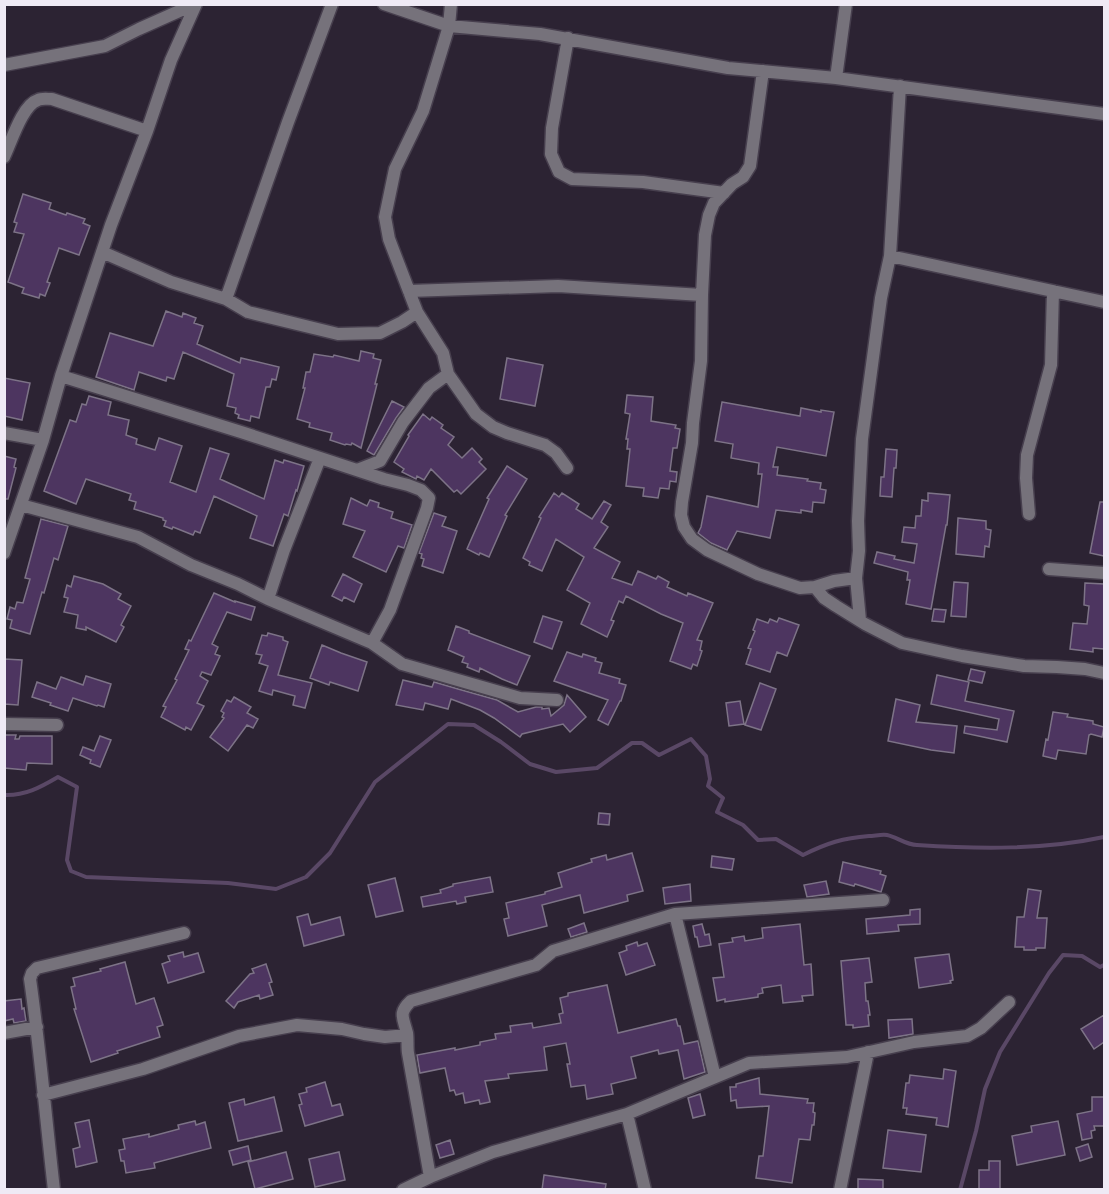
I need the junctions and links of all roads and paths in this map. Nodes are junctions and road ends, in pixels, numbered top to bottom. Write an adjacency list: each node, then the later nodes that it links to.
1 (195, 4): 8 (street); 13 (street)
2 (332, 4): 21 (street)
3 (384, 4): 6 (street)
4 (451, 4): 6 (street)
5 (846, 4): 10 (street)
6 (449, 26): 7 (street); 18 (street)
7 (568, 38): 9 (street); 15 (street)
8 (4, 65)
9 (763, 71): 10 (street); 15 (street)
10 (836, 78): 11 (street)
11 (900, 86): 12 (street); 17 (street)
12 (1104, 114)
13 (147, 130): 14 (street); 16 (street)
14 (4, 157)
15 (724, 193): 20 (street)
16 (102, 252): 21 (street); 25 (street)
17 (890, 255): 19 (street); 38 (street)
18 (409, 291): 20 (street); 23 (street)
19 (1053, 291): 22 (street); 34 (street)
20 (702, 295): 39 (street)
21 (226, 299): 23 (street)
22 (1104, 302)
23 (417, 312): 24 (street)
24 (448, 374): 29 (street); 30 (street)
25 (61, 376): 27 (street); 28 (street)
26 (4, 434): 27 (street)
27 (43, 440): 33 (street)
28 (320, 458): 31 (street); 40 (street)
29 (380, 461): 31 (street); 32 (street)
30 (567, 468)
31 (357, 471): 32 (street)
32 (384, 479): 42 (street)
33 (21, 505): 35 (street); 40 (street)
34 (1029, 514)
35 (4, 553)
36 (1049, 569): 37 (street)
37 (1104, 573)
38 (856, 578): 39 (street); 41 (street)
39 (815, 587): 41 (street)
40 (268, 599): 42 (street)
41 (860, 620): 43 (street)
42 (372, 643): 44 (street)
43 (1104, 673)
44 (557, 700)
45 (4, 724): 46 (street)
46 (57, 725)
47 (883, 900): 48 (street)
48 (675, 914): 53 (street); 55 (street)
49 (184, 933): 51 (street)
50 (1009, 1002): 54 (street)
51 (37, 1028): 52 (street); 56 (street)
52 (4, 1033)
53 (407, 1035): 56 (street); 58 (street)
54 (868, 1052): 55 (street); 62 (street)
55 (715, 1077): 57 (street)
56 (43, 1095): 59 (street)
57 (627, 1114): 58 (street); 61 (street)
58 (430, 1177): 60 (street)
59 (54, 1190)
60 (403, 1190)
61 (645, 1190)
62 (840, 1190)

